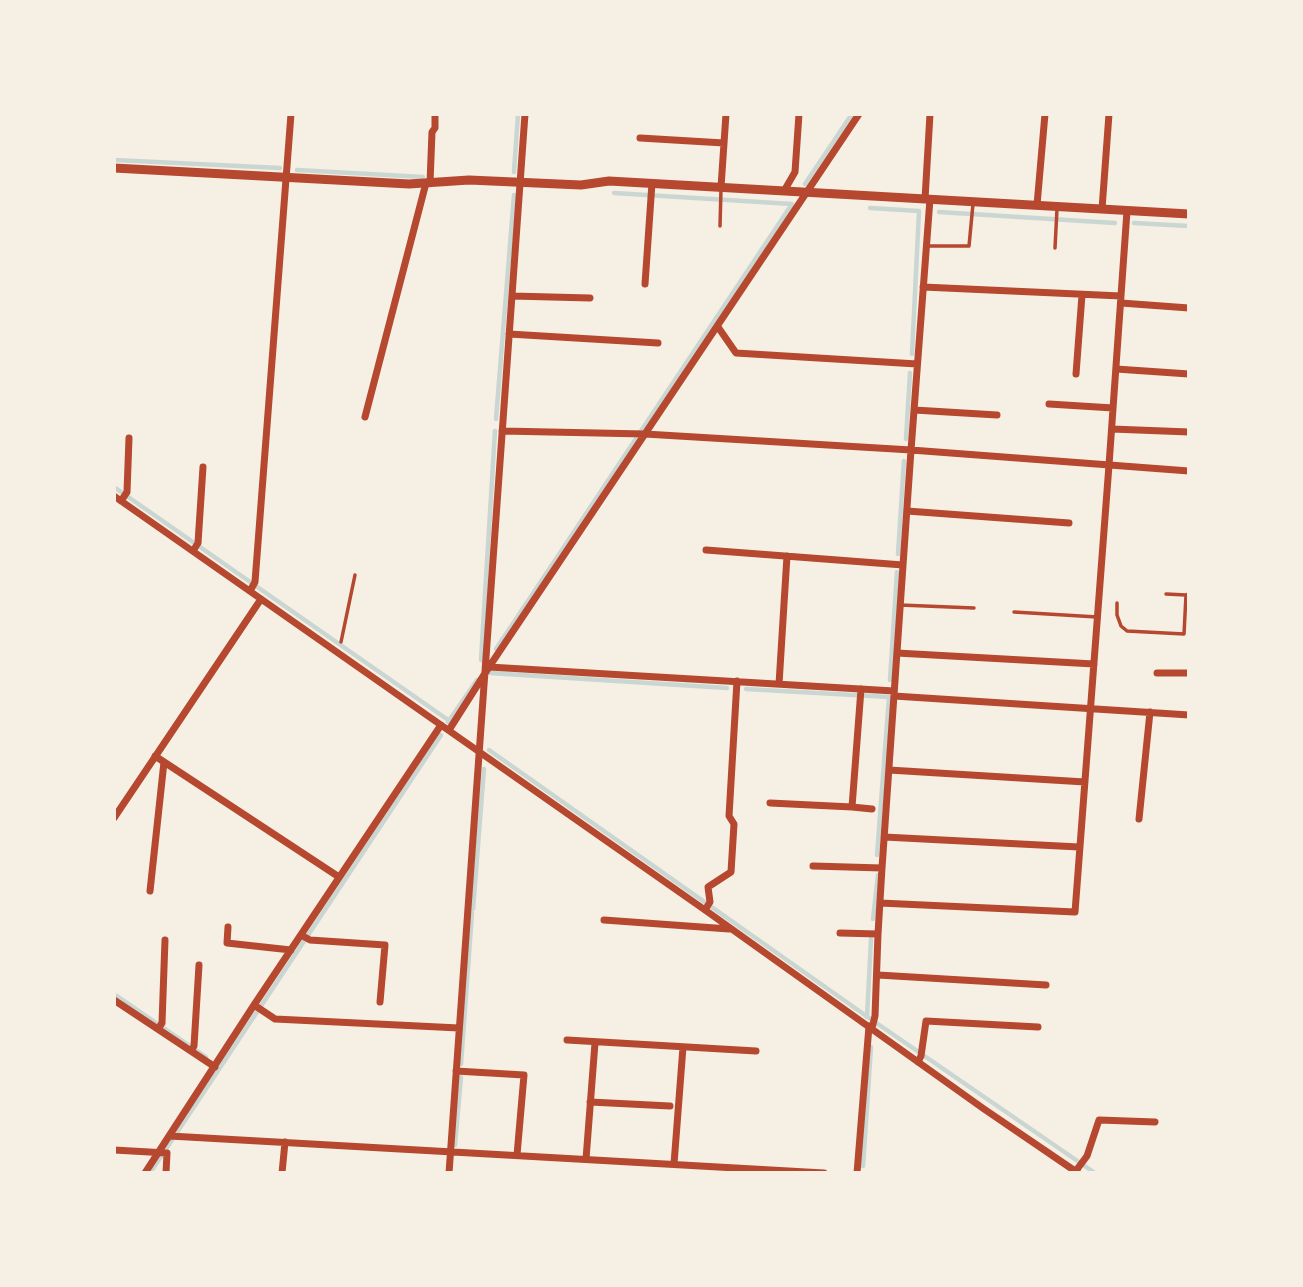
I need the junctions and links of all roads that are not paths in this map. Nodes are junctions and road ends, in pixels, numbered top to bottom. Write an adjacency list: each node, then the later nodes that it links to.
1 (291, 114): 13 (street)
2 (435, 114): 15 (street)
3 (525, 114): 14 (street)
4 (726, 114): 11 (street)
5 (799, 114): 18 (street)
6 (859, 114): 19 (street)
7 (930, 114): 20 (street)
8 (1045, 114): 22 (street)
9 (1109, 114): 24 (street)
10 (640, 138): 11 (street)
11 (724, 143): 17 (street)
12 (114, 168): 13 (street)
13 (286, 177): 15 (street); 67 (street)
14 (520, 182): 15 (street); 16 (street); 33 (street)
15 (428, 183): 48 (street)
16 (652, 183): 17 (street); 30 (street)
17 (721, 187): 18 (street); 27 (lane)
18 (784, 191): 19 (street)
19 (808, 192): 20 (street); 37 (street)
20 (928, 199): 21 (street); 28 (street)
21 (973, 202): 22 (street); 28 (lane)
22 (1037, 205): 23 (street)
23 (1057, 207): 24 (street); 29 (lane)
24 (1102, 209): 25 (street)
25 (1127, 211): 26 (street); 35 (street)
26 (1189, 214)
27 (719, 226)
28 (927, 246): 31 (street)
29 (1055, 248)
30 (645, 284)
31 (923, 287): 32 (street); 40 (street)
32 (1082, 295): 35 (street); 42 (street)
33 (512, 296): 34 (street); 38 (street)
34 (590, 298)
35 (1121, 300): 36 (street); 41 (street)
36 (1189, 308)
37 (718, 327): 40 (street); 52 (street)
38 (509, 334): 39 (street); 50 (street)
39 (657, 343)
40 (918, 364): 46 (street)
41 (1116, 369): 43 (street); 45 (street)
42 (1076, 374)
43 (1189, 374)
44 (1049, 404): 45 (street)
45 (1113, 408): 49 (street)
46 (914, 410): 47 (street); 54 (street)
47 (997, 415)
48 (365, 417)
49 (1112, 429): 51 (street); 55 (street)
50 (502, 431): 52 (street); 83 (street)
51 (1189, 432)
52 (641, 434): 54 (street); 80 (street)
53 (129, 438): 59 (street)
54 (911, 450): 55 (street); 60 (street)
55 (1109, 465): 57 (street); 75 (street)
56 (203, 467): 62 (street)
57 (1189, 471)
58 (114, 496): 59 (street)
59 (124, 496): 62 (street)
60 (907, 511): 61 (street); 65 (street)
61 (1069, 523)
62 (196, 547): 67 (street)
63 (706, 550): 64 (street)
64 (787, 556): 65 (street); 85 (street)
65 (903, 565): 72 (street)
66 (355, 575): 77 (lane)
67 (252, 587): 70 (street)
68 (1166, 594): 69 (lane)
69 (1188, 594): 76 (lane)
70 (261, 599): 77 (street); 94 (street)
71 (1117, 603): 76 (lane)
72 (900, 605): 73 (lane); 78 (street)
73 (974, 608)
74 (1014, 612): 75 (lane)
75 (1097, 617): 79 (street)
76 (1187, 634)
77 (338, 647): 91 (street)
78 (897, 653): 79 (street); 87 (street)
79 (1094, 664): 88 (street)
80 (489, 667): 83 (street); 84 (street)
81 (1157, 673): 82 (street)
82 (1189, 673)
83 (484, 674): 92 (street); 93 (street)
84 (737, 681): 85 (street); 110 (street)
85 (779, 684): 86 (street)
86 (861, 689): 87 (street); 99 (street)
87 (894, 693): 88 (street); 96 (street)
88 (1090, 708): 89 (street); 97 (street)
89 (1150, 712): 90 (street); 102 (street)
90 (1189, 715)
91 (441, 725): 92 (street); 107 (street)
92 (449, 730): 93 (street)
93 (479, 751): 110 (street); 128 (street)
94 (155, 756): 95 (street); 101 (street)
95 (164, 762): 107 (street); 108 (street)
96 (889, 770): 97 (street); 103 (street)
97 (1085, 782): 104 (street)
98 (770, 803): 99 (street)
99 (852, 807): 100 (street)
100 (872, 809)
101 (115, 812)
102 (1139, 819)
103 (884, 837): 104 (street); 106 (street)
104 (1080, 847): 109 (street)
105 (813, 866): 106 (street)
106 (882, 868): 109 (street)
107 (339, 877): 116 (street)
108 (150, 891)
109 (880, 903): 115 (street)
110 (708, 906): 113 (street)
111 (604, 920): 113 (street)
112 (228, 927): 118 (street)
113 (732, 929): 125 (street)
114 (840, 933): 115 (street)
115 (878, 934): 120 (street)
116 (304, 936): 118 (street); 123 (street)
117 (165, 940): 126 (street)
118 (291, 950): 124 (street)
119 (198, 965): 132 (street)
120 (878, 975): 121 (street); 125 (street)
121 (1046, 985)
122 (114, 1000): 126 (street)
123 (380, 1002)
124 (257, 1007): 128 (street); 135 (street)
125 (873, 1023): 134 (street); 154 (street)
126 (160, 1026): 132 (street)
127 (1038, 1027): 134 (street)
128 (459, 1028): 136 (street)
129 (568, 1040): 130 (street)
130 (595, 1043): 131 (street); 137 (street)
131 (683, 1047): 133 (street); 147 (street)
132 (192, 1049): 135 (street)
133 (756, 1051)
134 (920, 1057): 148 (street)
135 (215, 1067): 140 (street)
136 (456, 1071): 143 (street); 145 (street)
137 (590, 1102): 138 (street); 146 (street)
138 (670, 1106)
139 (1155, 1122): 148 (street)
140 (173, 1136): 141 (street); 144 (street)
141 (285, 1142): 143 (street); 151 (street)
142 (114, 1150): 144 (street)
143 (450, 1151): 145 (street); 152 (street)
144 (161, 1153): 149 (street); 150 (street)
145 (517, 1155): 146 (street)
146 (586, 1159): 147 (street)
147 (674, 1164): 153 (street)
148 (1078, 1169)
149 (145, 1173)
150 (166, 1173)
151 (282, 1173)
152 (449, 1173)
153 (824, 1173)
154 (857, 1173)

